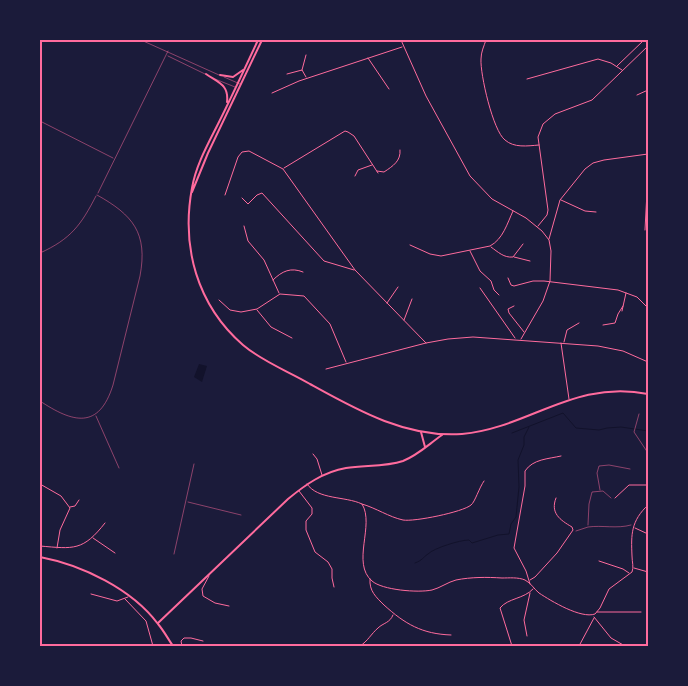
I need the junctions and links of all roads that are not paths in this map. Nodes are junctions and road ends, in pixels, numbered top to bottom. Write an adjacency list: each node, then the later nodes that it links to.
1 (141, 40): 9 (lane)
2 (258, 40): 15 (main road)
3 (262, 40): 24 (main road)
4 (401, 40): 8 (street)
5 (486, 40): 33 (street)
6 (644, 40): 14 (street)
7 (648, 46): 17 (street)
8 (403, 47): 13 (street); 46 (street)
9 (164, 51): 10 (lane); 11 (lane)
10 (168, 51): 11 (lane); 20 (lane)
11 (166, 55): 18 (lane); 36 (lane)
12 (306, 55): 16 (street)
13 (368, 58): 21 (street); 26 (street)
14 (617, 66): 17 (street); 22 (street)
15 (245, 68): 20 (main road); 23 (main road)
16 (302, 70): 19 (street); 21 (street)
17 (623, 71): 33 (street)
18 (206, 74): 25 (lane); 31 (main road)
19 (287, 74)
20 (220, 75): 23 (lane)
21 (306, 78): 29 (street)
22 (527, 79)
23 (238, 83): 24 (lane); 25 (main road)
24 (241, 85): 27 (main road)
25 (236, 87): 27 (lane); 31 (main road)
26 (389, 88)
27 (239, 89): 41 (main road)
28 (648, 90): 30 (street)
29 (272, 94)
30 (637, 95)
31 (227, 105): 41 (main road)
32 (40, 121): 36 (lane)
33 (539, 145): 49 (street)
34 (400, 150): 37 (street)
35 (648, 154): 45 (street)
36 (115, 158): 42 (lane)
37 (372, 165): 38 (street); 40 (street)
38 (283, 169): 43 (street); 59 (street)
39 (648, 173): 50 (street)
40 (355, 176)
41 (191, 194): 94 (main road)
42 (97, 195): 56 (lane); 93 (lane)
43 (225, 195)
44 (242, 198): 59 (street)
45 (560, 200): 47 (street); 51 (street)
46 (514, 211): 49 (street); 54 (street)
47 (596, 212)
48 (244, 226): 62 (street)
49 (537, 227): 51 (street)
50 (645, 230)
51 (549, 240): 63 (street)
52 (523, 244): 57 (street)
53 (410, 245): 55 (street)
54 (490, 246): 55 (street); 57 (street)
55 (470, 251): 68 (street)
56 (40, 252)
57 (513, 257): 58 (street)
58 (530, 261)
59 (355, 270): 71 (street)
60 (303, 272): 62 (street)
61 (508, 278): 63 (street)
62 (273, 280): 67 (street)
63 (550, 281): 66 (street); 80 (street)
64 (398, 287): 71 (street)
65 (480, 288): 82 (street)
66 (626, 292): 73 (street); 74 (street)
67 (280, 294): 75 (street); 88 (street)
68 (499, 295)
69 (412, 299): 77 (street)
70 (219, 300): 75 (street)
71 (387, 303): 77 (street)
72 (514, 306): 80 (street)
73 (623, 306): 76 (street); 79 (street)
74 (648, 308)
75 (256, 309): 81 (street)
76 (622, 311)
77 (404, 321): 86 (street)
78 (579, 323): 85 (street)
79 (603, 325)
80 (525, 332): 83 (street)
81 (292, 338)
82 (516, 339): 83 (street); 86 (street)
83 (521, 339): 84 (street)
84 (560, 342): 85 (street); 91 (street)
85 (564, 342): 87 (street)
86 (426, 344): 88 (street)
87 (648, 362)
88 (346, 363): 89 (street)
89 (326, 369)
90 (648, 394): 91 (main road)
91 (569, 399): 95 (main road)
92 (40, 401): 93 (lane)
93 (95, 414): 100 (lane)
94 (421, 432): 95 (main road); 96 (main road)
95 (442, 435): 96 (main road)
96 (425, 448): 101 (main road)
97 (313, 454): 101 (street)
98 (561, 456): 130 (street)
99 (194, 464): 110 (lane)
100 (118, 468)
101 (322, 475): 104 (main road)
102 (484, 481): 111 (street)
103 (40, 484): 113 (street)
104 (307, 484): 106 (main road); 111 (street)
105 (648, 486): 108 (street)
106 (299, 490): 127 (main road); 132 (street)
107 (556, 498): 130 (street)
108 (615, 498)
109 (79, 500): 113 (street)
110 (187, 501): 114 (lane); 122 (lane)
111 (362, 504): 129 (street)
112 (648, 505): 116 (street)
113 (70, 508): 120 (street)
114 (242, 515)
115 (105, 523): 118 (street)
116 (634, 527): 117 (street); 125 (street)
117 (648, 534)
118 (92, 538): 120 (street); 121 (street)
119 (40, 546): 120 (street)
120 (58, 548)
121 (115, 553)
122 (174, 554)
123 (40, 557): 136 (main road)
124 (600, 561): 128 (street)
125 (634, 568): 126 (street); 128 (street)
126 (648, 572)
127 (209, 574): 138 (street); 143 (main road)
128 (630, 574): 139 (street)
129 (370, 579): 131 (street); 141 (street)
130 (530, 580): 131 (street)
131 (530, 584): 133 (street)
132 (334, 587)
133 (534, 588): 134 (street); 142 (street)
134 (530, 592): 145 (street); 151 (street)
135 (91, 594): 137 (street)
136 (129, 596): 137 (street); 143 (main road)
137 (125, 599): 147 (street)
138 (229, 606)
139 (597, 612): 140 (street); 142 (street)
140 (641, 612)
141 (393, 614): 144 (street); 150 (street)
142 (593, 616): 152 (street); 153 (street)
143 (158, 623): 148 (main road)
144 (451, 635)
145 (527, 636)
146 (203, 641): 149 (street)
147 (152, 646)
148 (173, 646)
149 (182, 646)
150 (360, 646)
151 (512, 646)
152 (579, 646)
153 (625, 646)

